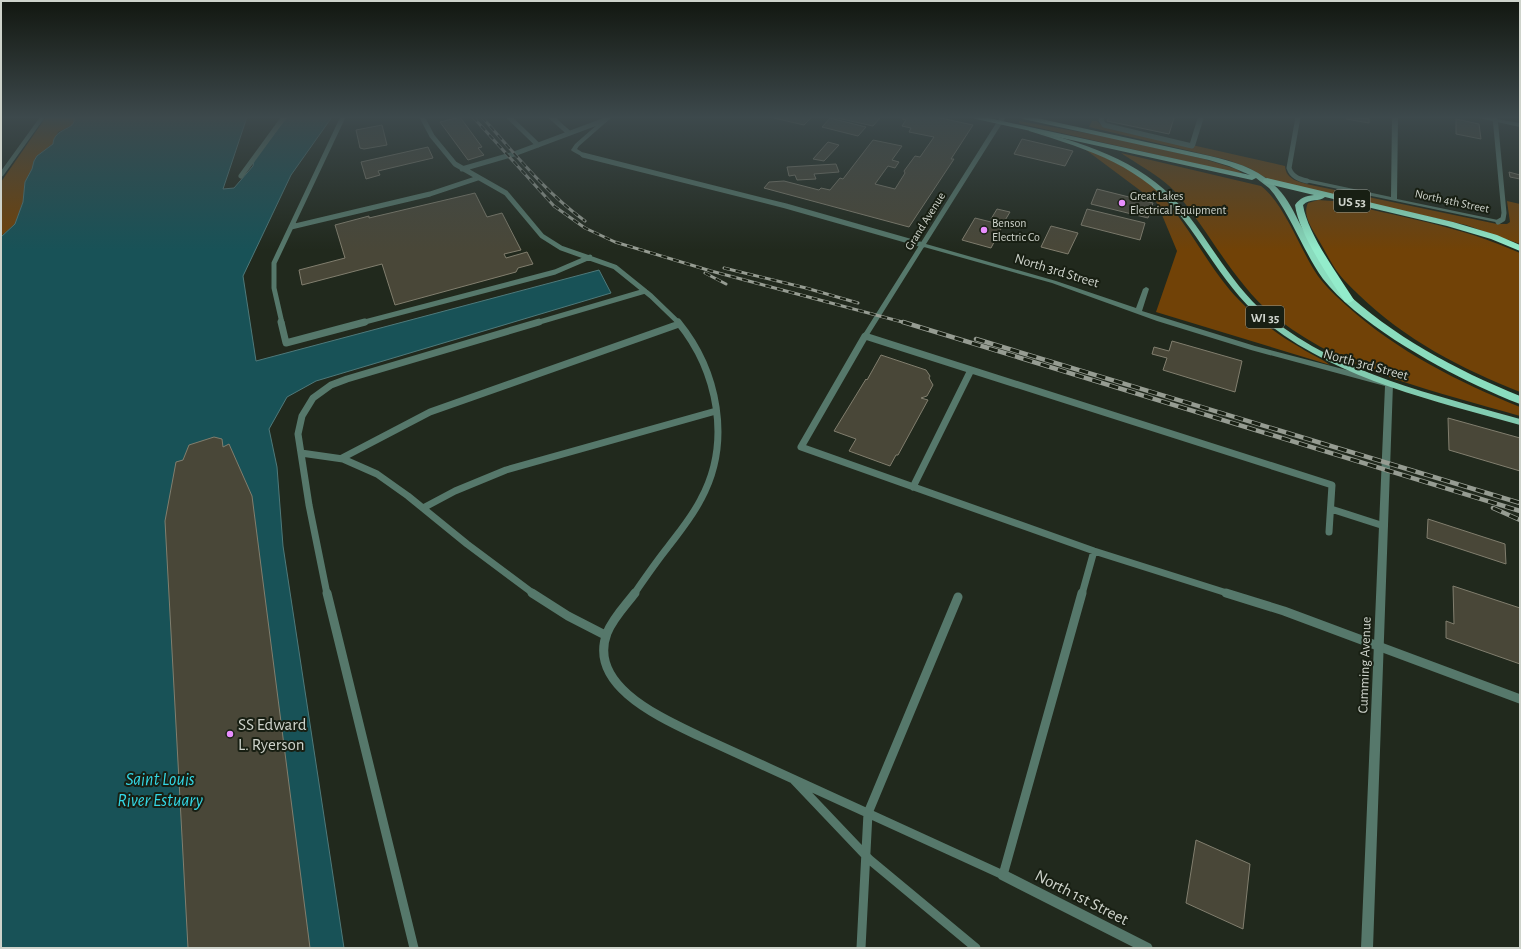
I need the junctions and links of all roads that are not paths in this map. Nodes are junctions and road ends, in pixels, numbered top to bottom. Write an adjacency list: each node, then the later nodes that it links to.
1 (11, 161): 15 (street)
2 (252, 161): 16 (lane)
3 (322, 161): 23 (lane)
4 (454, 161): 14 (lane)
5 (486, 161): 14 (lane)
6 (608, 161): 24 (lane, North 3rd Street)
7 (975, 161): 24 (street, Grand Avenue)
8 (1121, 161): 34 (main road, WI 35)
9 (1178, 161): 18 (highway, US 53)
10 (1220, 161): 18 (highway, US 53)
11 (1290, 161): 19 (lane)
12 (1394, 161): 20 (street)
13 (1499, 161): 22 (lane)
14 (462, 169): 17 (lane)
15 (1, 175)
16 (241, 176)
17 (478, 178): 23 (lane); 26 (lane)
18 (1266, 181): 21 (highway, US 53); 29 (highway, US 53)
19 (1307, 181): 20 (street, North 4th Street)
20 (1394, 200): 22 (street, North 4th Street)
21 (1438, 221): 25 (highway, US 53); 29 (highway)
22 (1498, 222)
23 (291, 227): 26 (lane)
24 (923, 245): 30 (street, North 3rd Street); 32 (street, Grand Avenue)
25 (1520, 248)
26 (590, 257): 28 (lane)
27 (1146, 289): 30 (street)
28 (645, 290): 31 (lane); 38 (lane)
29 (1349, 300): 35 (highway, US 53)
30 (1138, 312): 34 (street, North 3rd Street)
31 (679, 324): 36 (lane); 39 (lane)
32 (865, 336): 33 (lane); 40 (lane)
33 (971, 370): 40 (lane); 42 (lane)
34 (1389, 384): 37 (main road, North 3rd Street / WI 35); 43 (street, Cumming Avenue)
35 (1520, 400)
36 (716, 411): 41 (lane); 47 (lane)
37 (1520, 422)
38 (301, 453): 39 (lane); 54 (lane)
39 (342, 458): 41 (lane)
40 (913, 486): 45 (lane)
41 (423, 508): 47 (lane)
42 (1330, 509): 43 (lane); 44 (lane)
43 (1384, 526): 48 (street, Cumming Avenue)
44 (1329, 532)
45 (1094, 551): 48 (lane); 53 (lane)
46 (958, 597): 51 (lane)
47 (605, 635): 50 (lane)
48 (1379, 646): 49 (lane); 58 (street, Cumming Avenue)
49 (1520, 699)
50 (792, 778): 51 (lane); 52 (lane)
51 (868, 813): 52 (lane); 53 (lane)
52 (866, 856): 55 (lane); 56 (lane)
53 (1002, 875): 57 (street, North 1st Street)
54 (414, 948)
55 (861, 948)
56 (976, 948)
57 (1147, 948)
58 (1367, 948)

